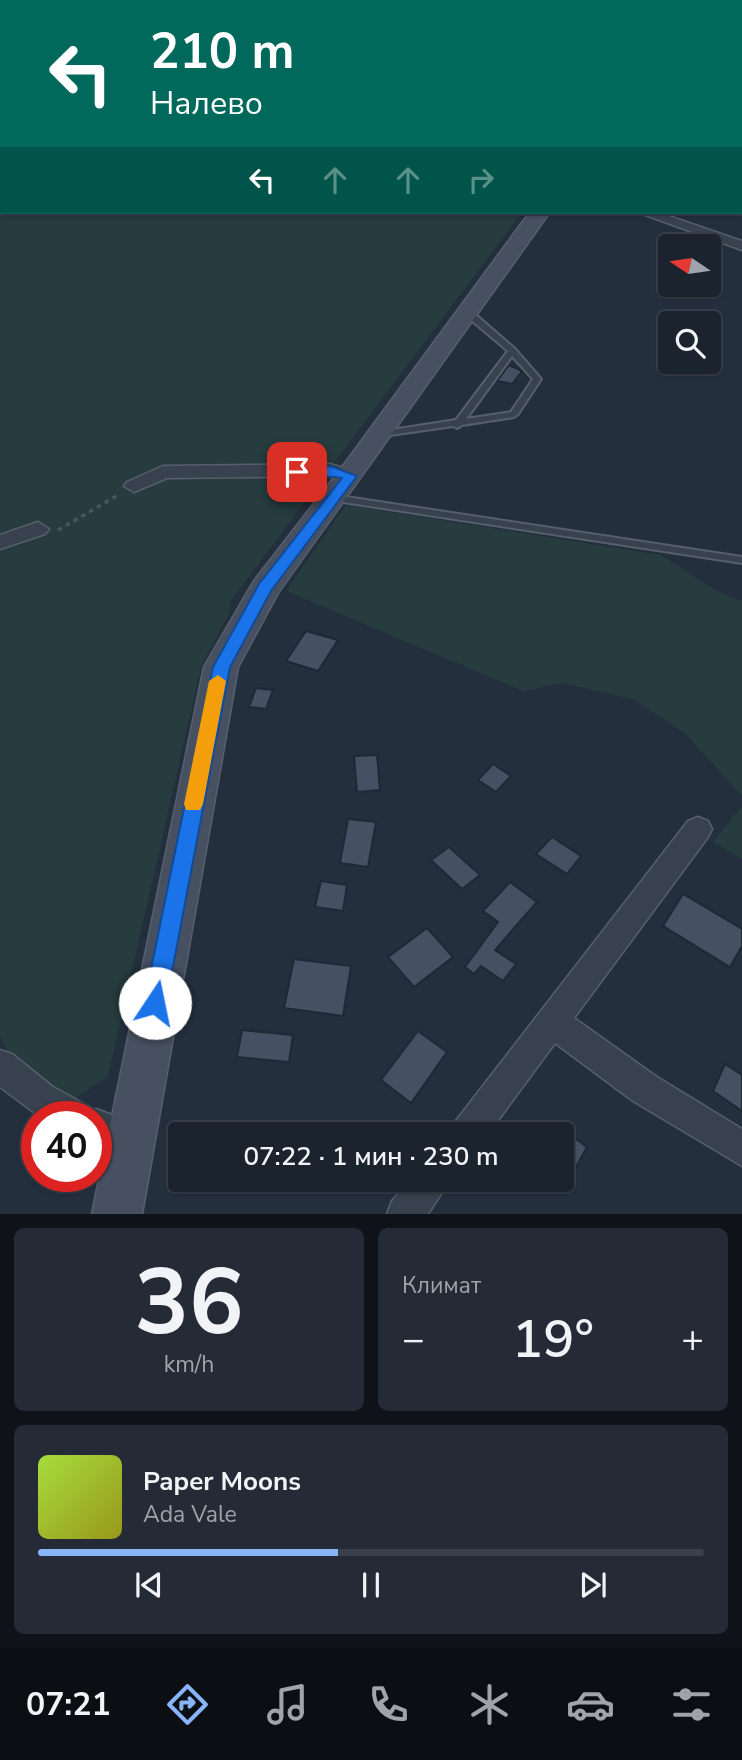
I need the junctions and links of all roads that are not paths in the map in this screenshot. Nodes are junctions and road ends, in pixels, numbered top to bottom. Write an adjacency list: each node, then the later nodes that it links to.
1 (539, 214): 4 (street)
2 (650, 214): 3 (street)
3 (742, 246)
4 (466, 312): 5 (lane); 7 (street)
5 (512, 351): 6 (lane); 6 (lane)
6 (457, 425): 7 (lane)
7 (379, 435): 9 (street)
8 (134, 486): 9 (street)
9 (342, 487): 12 (lane); 18 (street)
10 (38, 529): 11 (street)
11 (0, 542)
12 (742, 560)
13 (698, 829): 14 (street)
14 (553, 1022): 17 (street); 19 (street)
15 (0, 1066): 16 (street)
16 (45, 1101)
17 (476, 1122)
18 (113, 1131): 21 (street)
19 (742, 1149)
20 (422, 1192): 22 (street)
21 (117, 1214)
22 (405, 1214)

